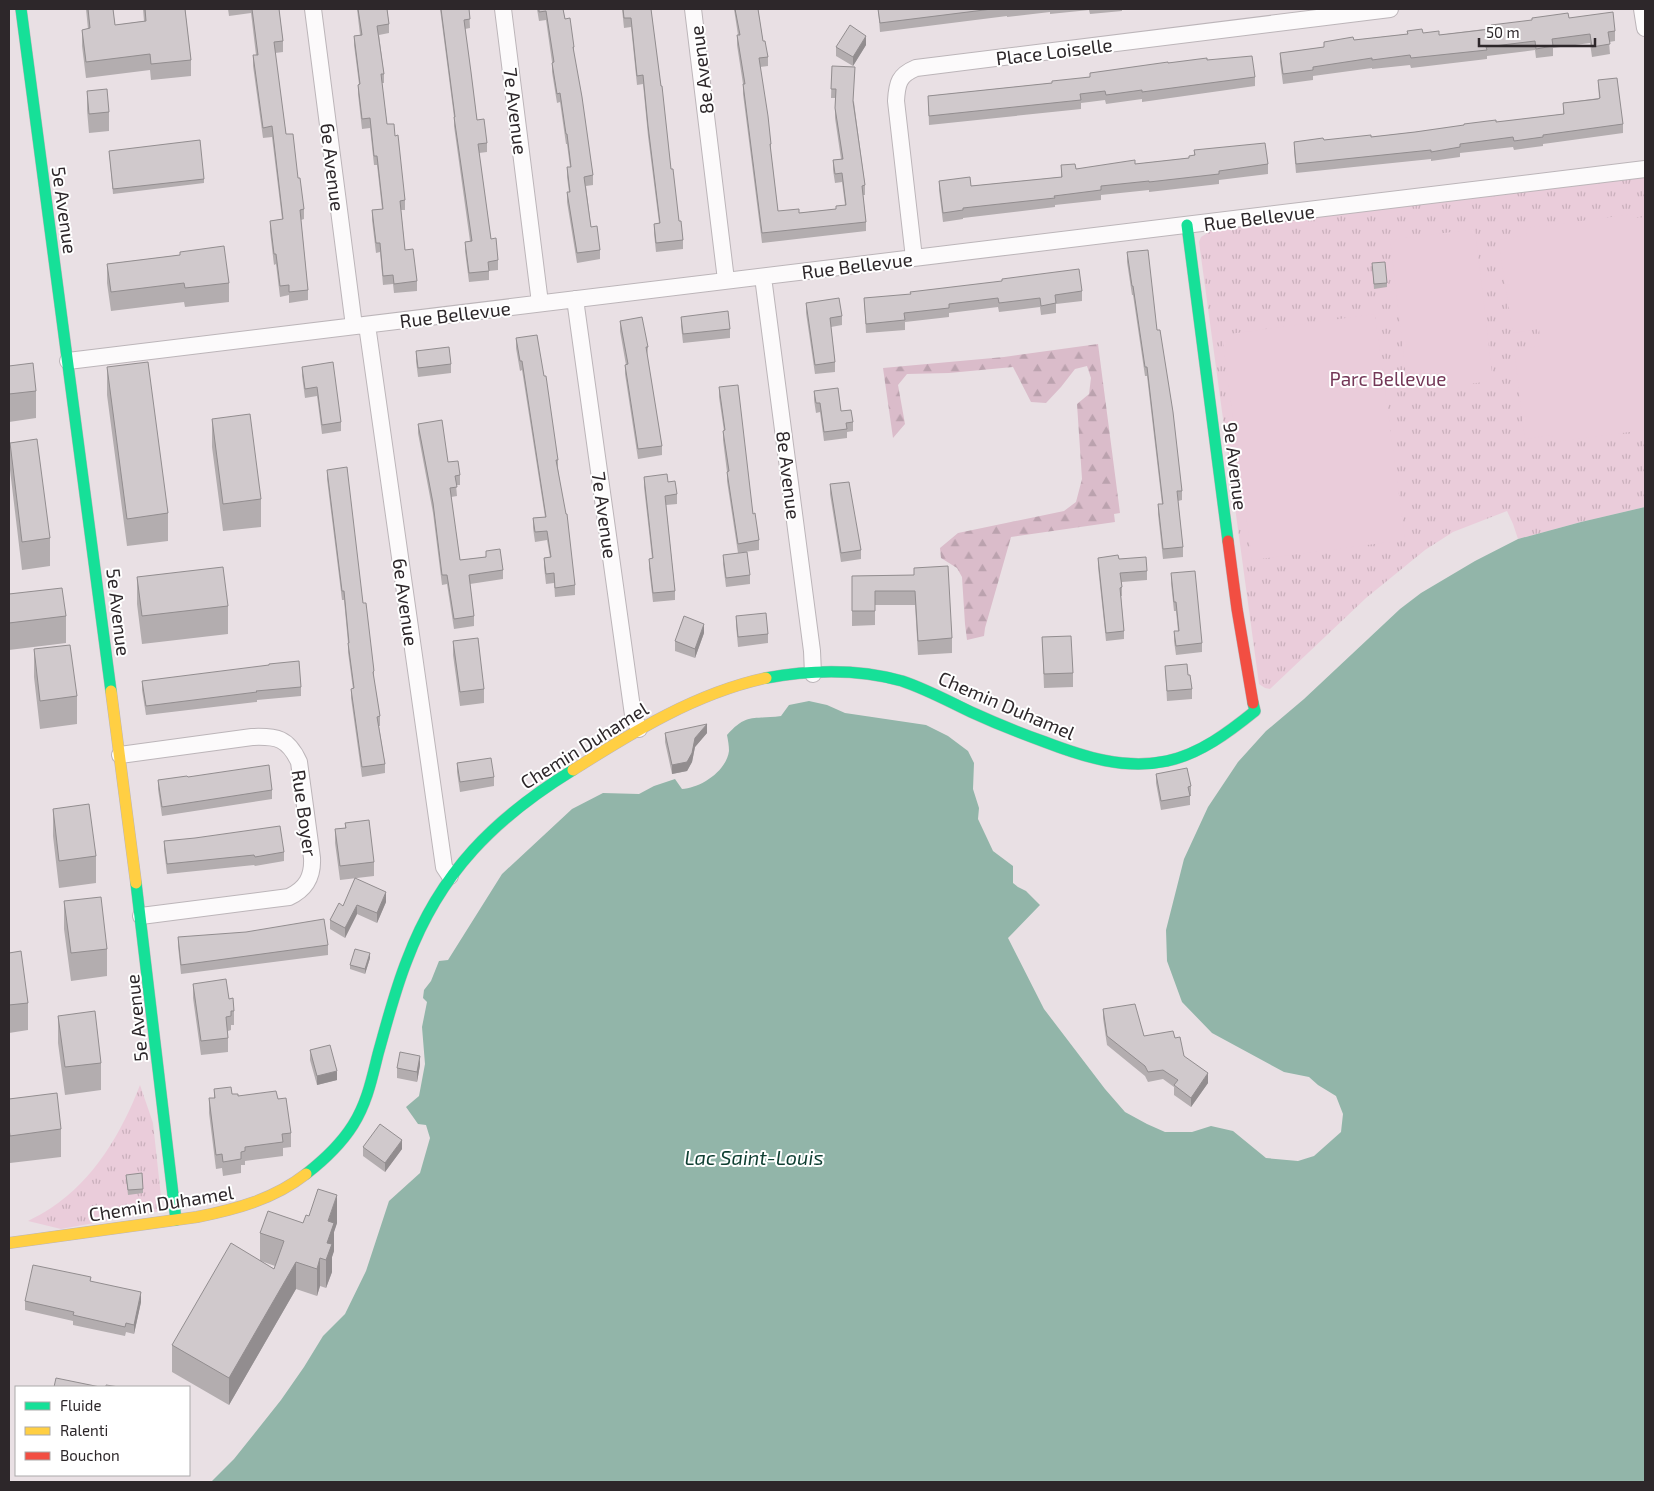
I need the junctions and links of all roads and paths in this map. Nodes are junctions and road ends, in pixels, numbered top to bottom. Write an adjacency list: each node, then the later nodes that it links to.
1 (20, 9): 16 (street, 5e Avenue)
2 (313, 9): 15 (street, 6e Avenue)
3 (503, 9): 14 (street, 7e Avenue)
4 (693, 9): 12 (street, 8e Avenue)
5 (1390, 9): 10 (street, Place Loiselle)
6 (1642, 9): 7 (street)
7 (1645, 28)
8 (1645, 168): 9 (street, Rue Bellevue)
9 (1186, 225): 10 (street, Rue Bellevue); 18 (street, 9e Avenue)
10 (914, 258): 11 (street, Rue Bellevue)
11 (764, 277): 12 (street, Rue Bellevue); 17 (street, 8e Avenue)
12 (726, 280): 13 (street, Rue Bellevue)
13 (575, 299): 14 (street, Rue Bellevue); 19 (street, 7e Avenue)
14 (540, 304): 15 (street, Rue Bellevue)
15 (360, 326): 16 (street, Rue Bellevue); 21 (street, 6e Avenue)
16 (68, 361): 20 (street, 5e Avenue)
17 (813, 674): 18 (street, Chemin Duhamel); 19 (street, Chemin Duhamel)
18 (1255, 711)
19 (639, 729): 21 (street, Chemin Duhamel)
20 (120, 755): 22 (street, 5e Avenue); 22 (street, Rue Boyer)
21 (450, 876): 23 (street, Chemin Duhamel)
22 (141, 916): 23 (street, 5e Avenue)
23 (176, 1220): 24 (street, Chemin Duhamel)
24 (9, 1243)

